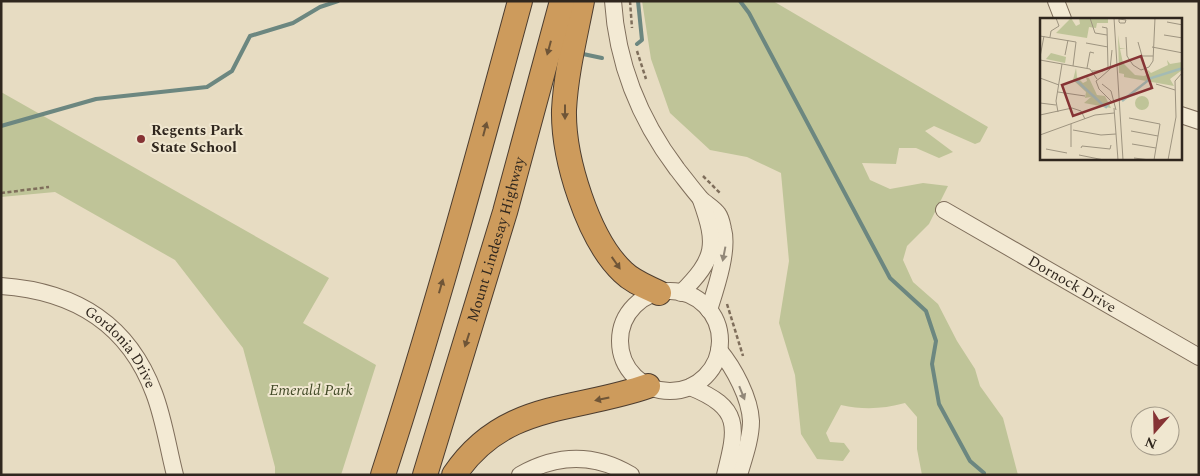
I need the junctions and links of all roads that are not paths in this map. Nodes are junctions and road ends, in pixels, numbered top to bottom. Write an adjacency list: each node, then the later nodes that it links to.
1 (520, 1): 16 (highway, one-way to 1)
2 (562, 1): 22 (highway, Mount Lindesay Highway, one-way to 22)
3 (582, 1): 12 (highway, one-way to 12)
4 (613, 1): 9 (street)
5 (1056, 1): 6 (street)
6 (1063, 18)
7 (1182, 115): 8 (street)
8 (1199, 121)
9 (700, 197): 12 (street); 13 (street, one-way to 13)
10 (944, 210): 15 (street, Dornock Drive)
11 (1, 286): 19 (street, Gordonia Drive)
12 (670, 293): 13 (street); 17 (street)
13 (709, 310): 14 (street)
14 (720, 350): 18 (street); 27 (street, one-way to 27)
15 (1199, 357)
16 (418, 366): 20 (highway); 21 (highway)
17 (648, 386): 18 (street); 23 (highway, one-way to 23)
18 (690, 387): 26 (street)
19 (175, 475)
20 (367, 475)
21 (384, 475)
22 (425, 475)
23 (454, 475)
24 (520, 475): 25 (street)
25 (631, 475)
26 (724, 475)
27 (739, 475)

